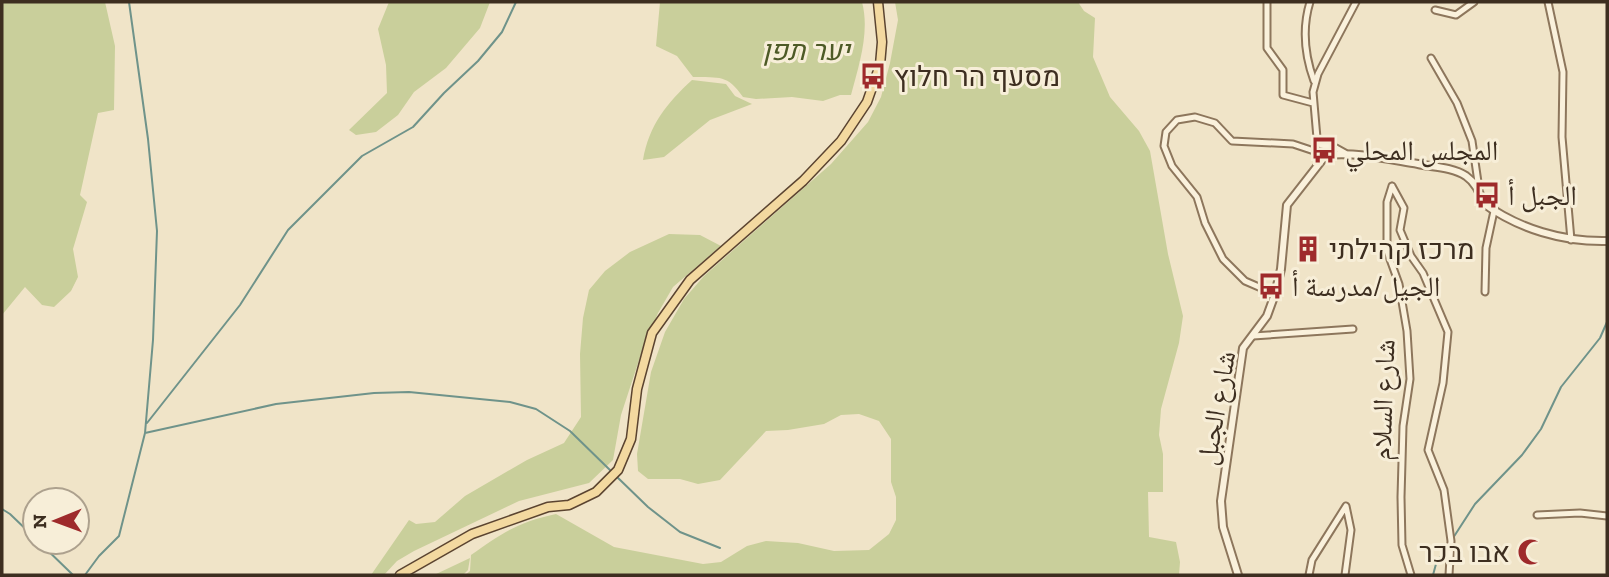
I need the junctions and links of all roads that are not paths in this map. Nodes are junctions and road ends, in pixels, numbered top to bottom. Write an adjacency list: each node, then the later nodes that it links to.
1 (878, 2): 23 (main road)
2 (1267, 2): 10 (street)
3 (1310, 2): 9 (street)
4 (1356, 2): 9 (street)
5 (1474, 2): 7 (street)
6 (1548, 2): 15 (street)
7 (1435, 10)
8 (1431, 58): 13 (street)
9 (1315, 83): 10 (street)
10 (1313, 103): 11 (street)
11 (1345, 153): 12 (street); 13 (street)
12 (1326, 155): 18 (street, شارع الجبل); 18 (street)
13 (1479, 189): 14 (street)
14 (1494, 211): 15 (street); 17 (street)
15 (1571, 240): 16 (street)
16 (1607, 241)
17 (1485, 292)
18 (1275, 294): 20 (street, شارع الجبل)
19 (1353, 329): 20 (street)
20 (1253, 336): 24 (street, شارع الجبل)
21 (1537, 515): 22 (street)
22 (1607, 516)
23 (400, 575)
24 (1238, 575)
25 (1309, 575): 26 (street)
26 (1345, 575)
27 (1412, 575): 28 (street, شارع السلام)
28 (1449, 575)

